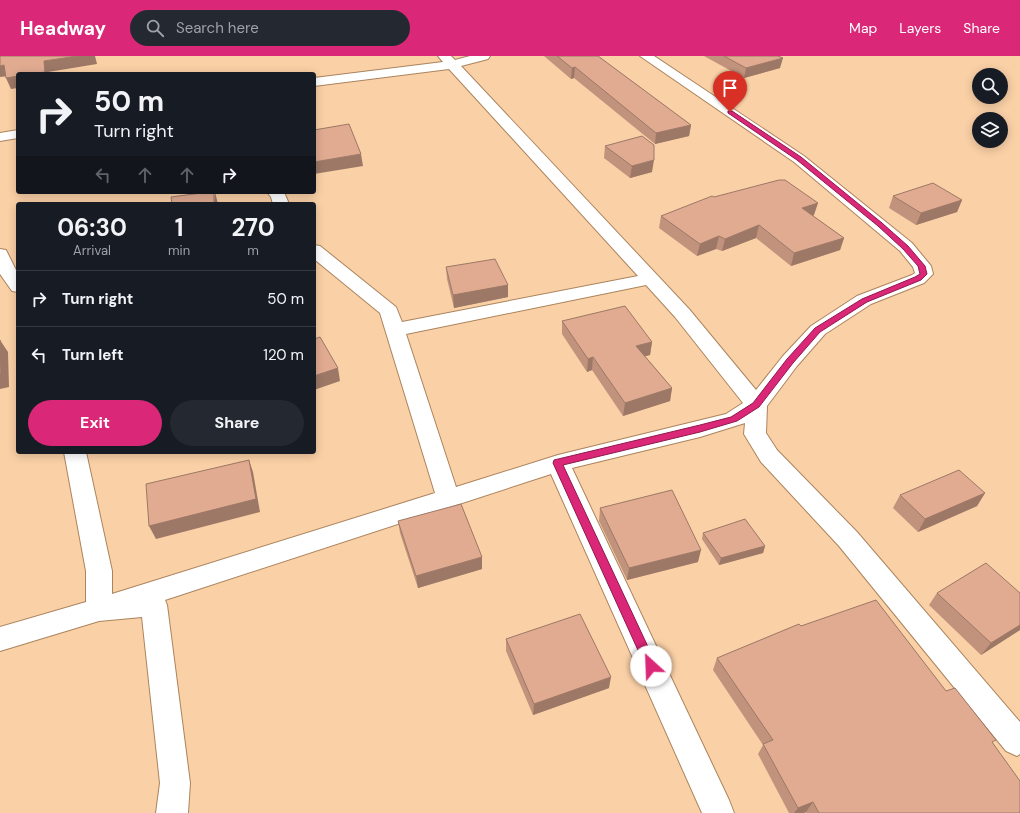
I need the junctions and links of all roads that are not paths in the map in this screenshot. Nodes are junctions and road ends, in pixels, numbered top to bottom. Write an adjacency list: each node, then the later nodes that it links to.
1 (484, 56): 3 (street)
2 (646, 56): 12 (street)
3 (448, 60): 4 (street); 9 (street)
4 (316, 82)
5 (16, 134): 6 (street)
6 (0, 137)
7 (316, 252): 11 (street)
8 (0, 254): 10 (street)
9 (651, 279): 11 (street); 12 (street)
10 (16, 284)
11 (395, 330): 15 (street)
12 (756, 405): 14 (street); 18 (street)
13 (75, 454): 16 (street)
14 (558, 463): 15 (street); 20 (street)
15 (448, 498): 16 (street)
16 (99, 610): 17 (street); 19 (street)
17 (0, 639)
18 (1019, 742)
19 (172, 813)
20 (718, 813)

